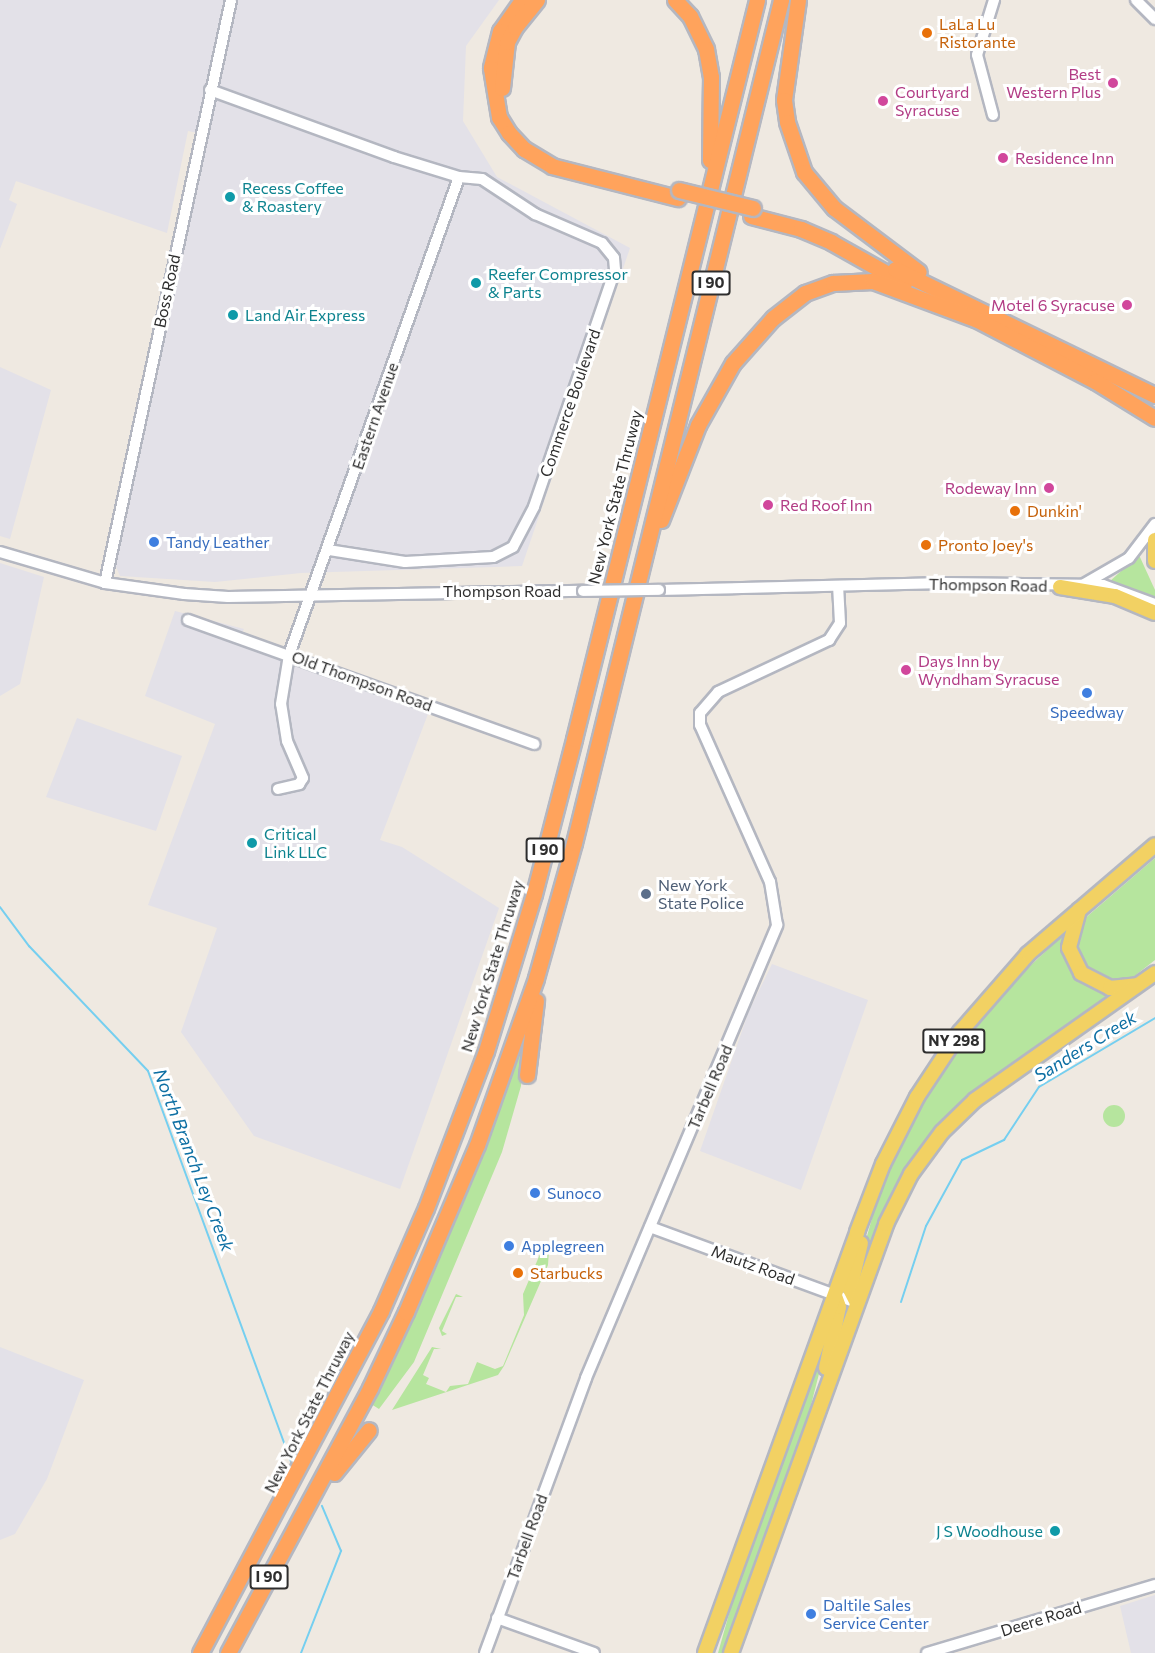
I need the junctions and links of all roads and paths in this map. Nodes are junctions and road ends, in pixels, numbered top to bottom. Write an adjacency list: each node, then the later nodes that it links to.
1 (231, 0): 11 (street, Boss Road)
2 (522, 0): 15 (highway)
3 (537, 0): 15 (highway)
4 (675, 0): 14 (highway)
5 (757, 0): 14 (highway, New York State Thruway / I 90)
6 (781, 0): 24 (highway, I 90)
7 (798, 0): 16 (highway)
8 (994, 0): 12 (street)
9 (1136, 0): 10 (street)
10 (1155, 19)
11 (210, 90): 13 (street, Commerce Boulevard); 25 (street, Boss Road)
12 (993, 115)
13 (459, 177): 21 (street, Eastern Avenue); 21 (street, Commerce Boulevard)
14 (709, 192): 52 (highway, New York State Thruway / I 90)
15 (679, 194): 16 (highway)
16 (978, 314): 17 (highway); 18 (highway); 24 (highway)
17 (1155, 395)
18 (1155, 418)
19 (1155, 524): 26 (street, Thompson Road)
20 (1155, 540): 23 (main road)
21 (328, 550): 29 (street, Eastern Avenue)
22 (0, 552): 25 (street, Thompson Road)
23 (1155, 561)
24 (642, 567): 38 (highway, I 90)
25 (105, 583): 29 (street, Thompson Road)
26 (1081, 585): 27 (street, Thompson Road); 30 (street, Thompson Road)
27 (1060, 586): 28 (street, Thompson Road); 31 (main road)
28 (838, 588): 29 (street, Thompson Road, bridge); 43 (street, Tarbell Road)
29 (311, 596): 33 (street, Eastern Avenue)
30 (1155, 603)
31 (1155, 613)
32 (188, 620): 33 (street, Old Thompson Road)
33 (289, 655): 34 (street, Old Thompson Road); 35 (street, Eastern Avenue)
34 (535, 744)
35 (278, 789)
36 (1155, 845): 37 (main road, NY 298)
37 (1080, 908): 40 (main road); 42 (main road, NY 298)
38 (544, 950): 41 (highway); 48 (highway, I 90)
39 (1155, 973): 40 (main road)
40 (1140, 985): 45 (main road)
41 (527, 1075)
42 (876, 1182): 44 (main road, NY 298); 45 (main road)
43 (650, 1227): 44 (street, Mautz Road); 51 (street, Tarbell Road)
44 (834, 1294): 45 (street, Mautz Road); 46 (main road); 49 (main road, NY 298)
45 (857, 1303): 46 (main road)
46 (817, 1414): 58 (main road)
47 (369, 1430): 48 (highway)
48 (310, 1500): 53 (highway, I 90)
49 (735, 1569): 56 (main road, NY 298); 57 (main road)
50 (1155, 1585): 59 (street, Deere Road)
51 (497, 1618): 54 (street, Tarbell Road); 55 (street)
52 (200, 1653)
53 (228, 1653)
54 (484, 1653)
55 (594, 1653)
56 (705, 1653)
57 (715, 1653)
58 (731, 1653)
59 (927, 1653)

